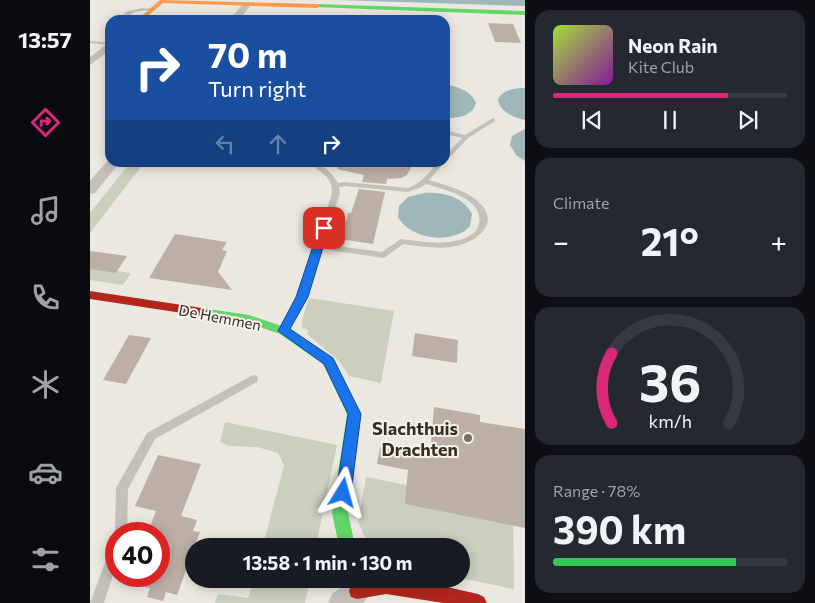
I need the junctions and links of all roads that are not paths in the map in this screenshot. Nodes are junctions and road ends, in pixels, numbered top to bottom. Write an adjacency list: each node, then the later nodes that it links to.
1 (157, 5): 2 (street); 4 (lane); 5 (street)
2 (247, 5): 3 (street); 6 (street)
3 (525, 13)
4 (125, 15)
5 (146, 15)
6 (238, 15)
7 (90, 42): 8 (lane)
8 (105, 44)
9 (105, 49): 10 (street)
10 (90, 62)
11 (493, 120): 13 (lane)
12 (450, 133): 13 (lane)
13 (466, 137): 14 (lane)
14 (450, 155)
15 (110, 167): 20 (street)
16 (317, 167): 19 (lane)
17 (438, 167): 18 (lane)
18 (425, 181): 19 (lane); 21 (lane)
19 (337, 185): 21 (lane)
20 (90, 190)
21 (318, 246): 23 (lane)
22 (90, 295): 23 (street, De Hemmen)
23 (284, 331): 26 (street, De Hemmen)
24 (253, 379): 25 (lane)
25 (121, 522)
26 (345, 538)
27 (105, 580): 29 (lane)
28 (350, 591): 30 (street)
29 (97, 603)
30 (478, 603)

